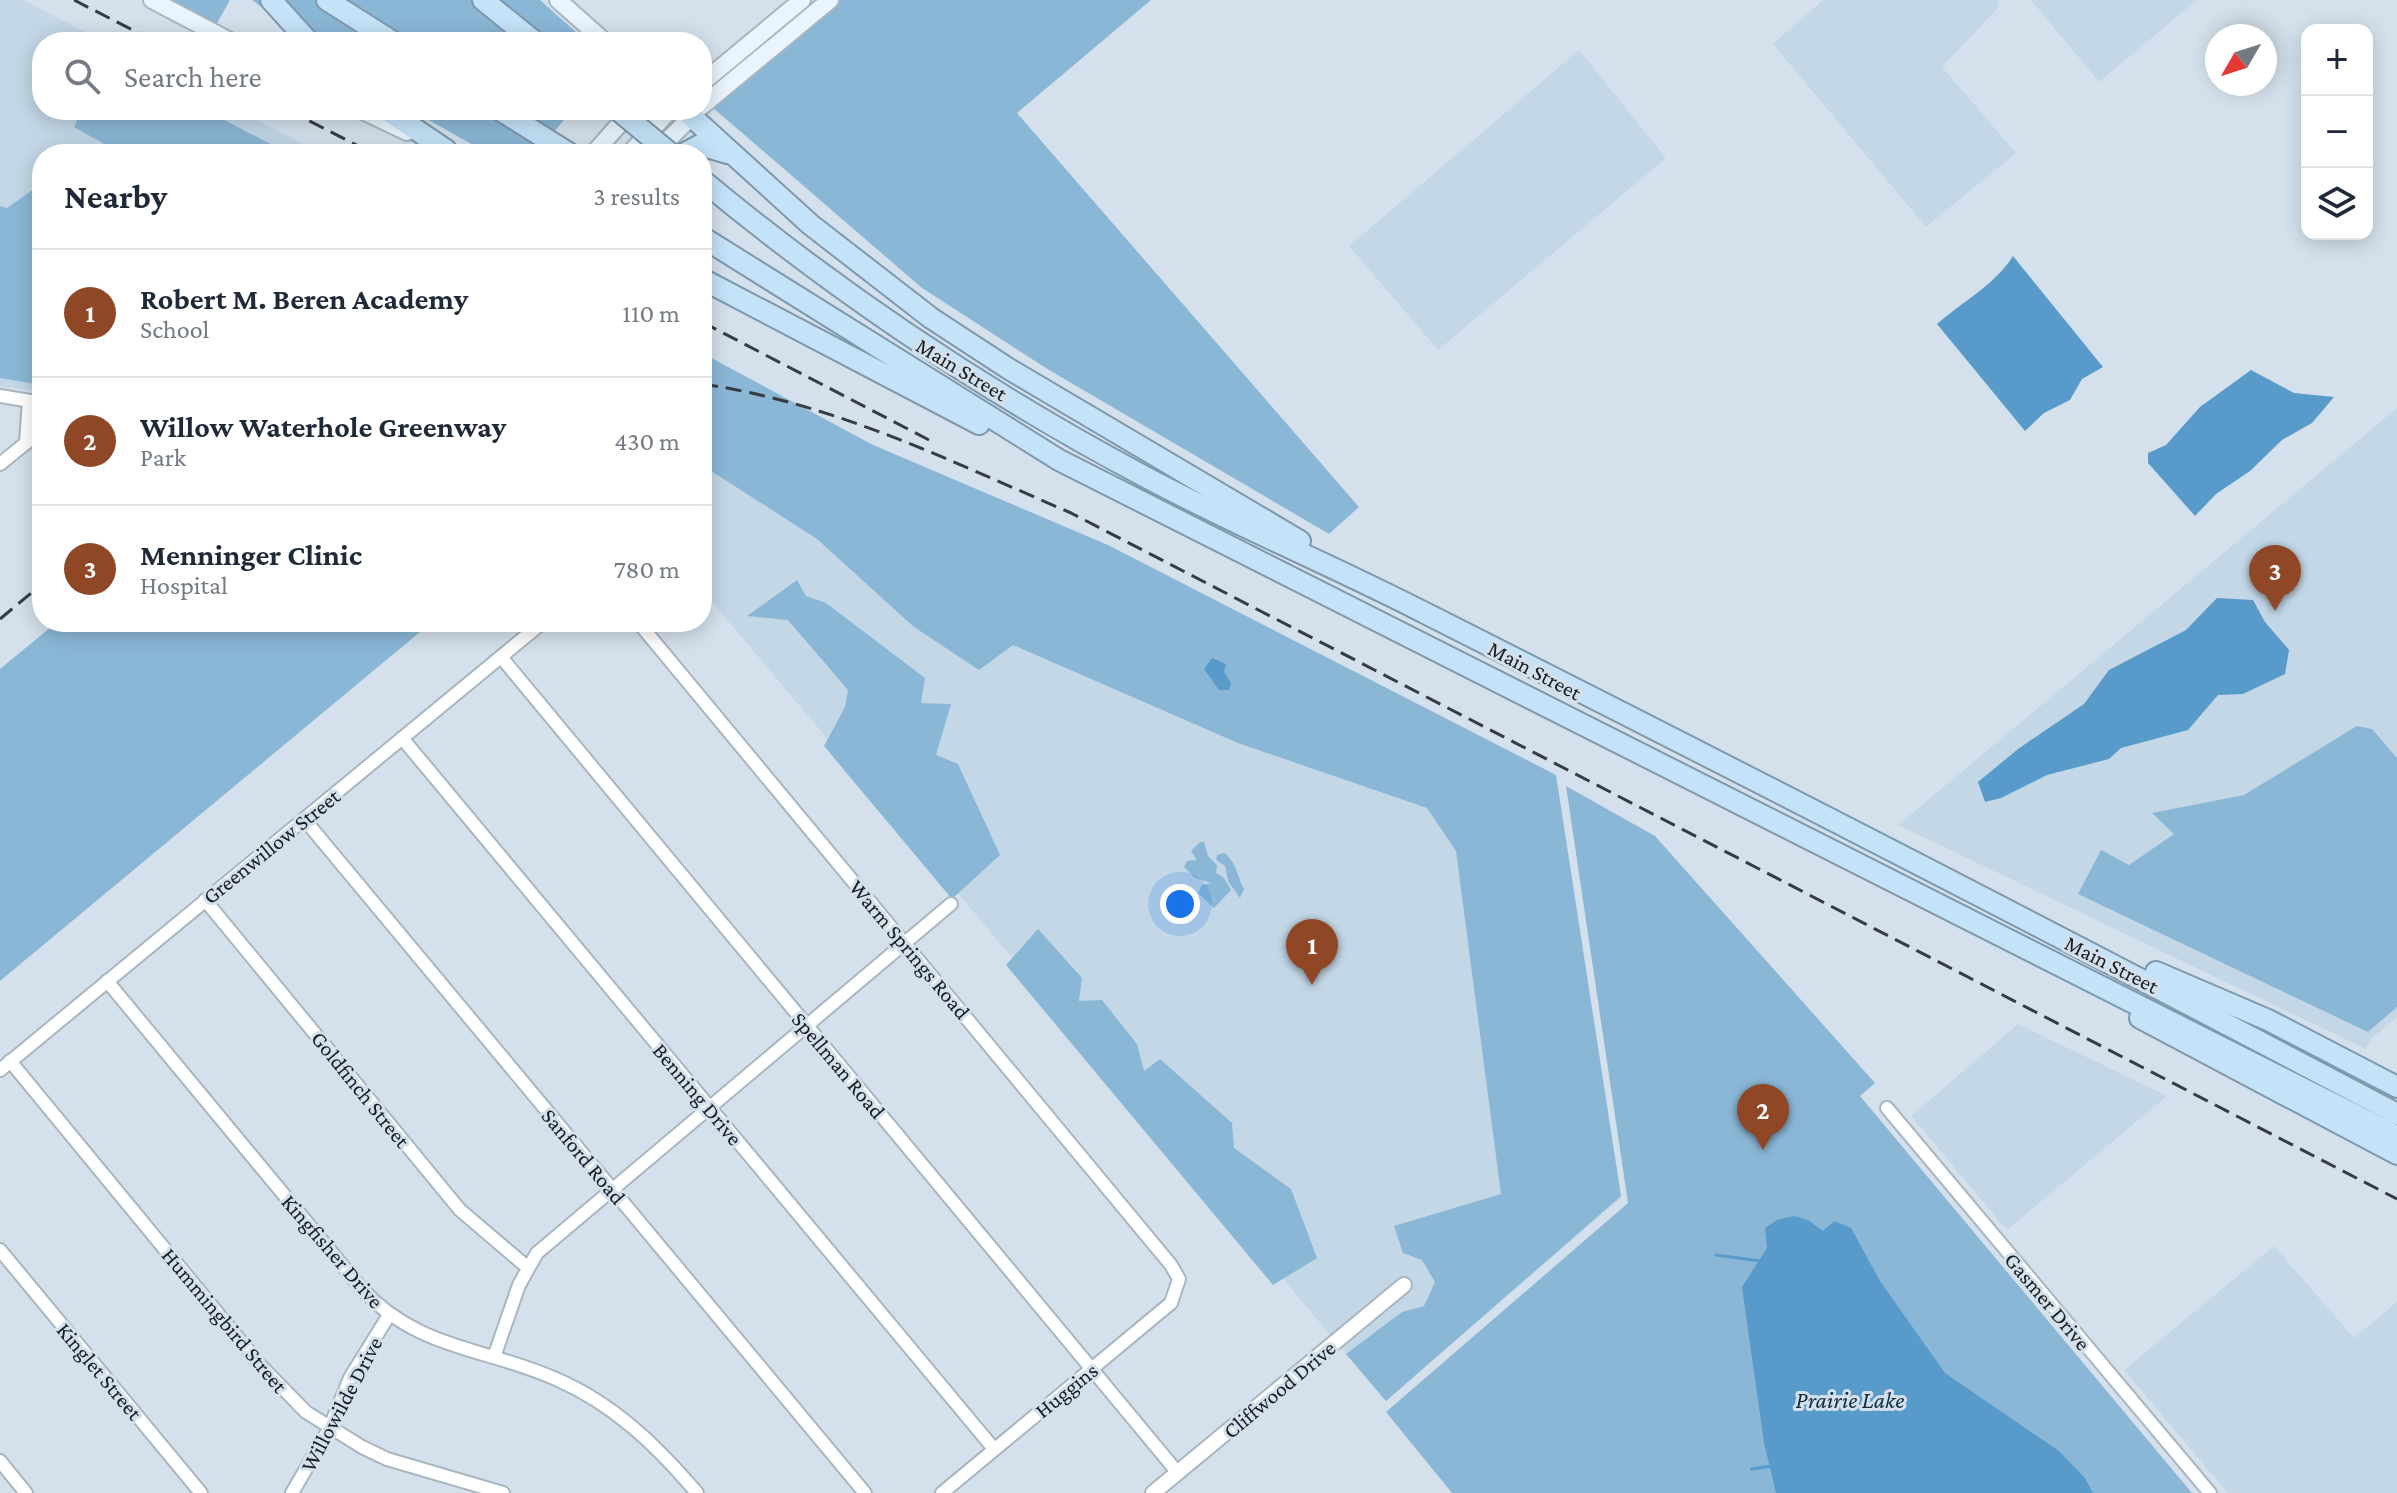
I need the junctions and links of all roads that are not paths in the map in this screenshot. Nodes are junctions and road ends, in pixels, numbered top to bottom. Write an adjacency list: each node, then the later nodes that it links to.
1 (152, 0): 8 (main road)
2 (271, 0): 9 (highway)
3 (327, 0): 10 (highway)
4 (483, 0): 11 (highway)
5 (558, 0): 12 (main road)
6 (830, 0): 7 (main road)
7 (809, 4): 13 (main road); 14 (main road)
8 (213, 32)
9 (300, 32)
10 (377, 32)
11 (523, 32)
12 (594, 32)
13 (712, 76)
14 (712, 93)
15 (382, 120): 23 (main road)
16 (402, 120): 24 (highway)
17 (516, 120): 25 (highway)
18 (623, 120): 26 (main road)
19 (630, 120): 28 (highway, bridge)
20 (661, 120): 27 (main road)
21 (685, 120): 29 (main road)
22 (701, 120): 31 (highway)
23 (434, 144)
24 (439, 144)
25 (554, 144)
26 (602, 144)
27 (638, 144)
28 (659, 144)
29 (663, 144)
30 (712, 148): 31 (highway)
31 (731, 154): 42 (highway)
32 (712, 188): 42 (highway, Main Street)
33 (712, 243): 41 (highway, Main Street)
34 (712, 284): 41 (highway)
35 (0, 396): 36 (street)
36 (32, 401)
37 (32, 416): 39 (street)
38 (32, 438): 39 (street)
39 (26, 443): 40 (street)
40 (0, 464)
41 (1084, 473): 50 (highway, Main Street)
42 (1314, 556): 52 (highway, Main Street)
43 (531, 632): 45 (street, Greenwillow Street)
44 (646, 632): 51 (street, Warm Springs Road)
45 (501, 657): 46 (street, Greenwillow Street); 54 (street, Spellman Road)
46 (402, 738): 47 (street, Greenwillow Street); 57 (street, Benning Drive)
47 (304, 819): 48 (street, Greenwillow Street); 62 (street, Sanford Road)
48 (205, 900): 53 (street, Greenwillow Street); 64 (street, Goldfinch Street)
49 (951, 904): 51 (street)
50 (2008, 937): 60 (highway, Main Street); 61 (highway)
51 (905, 943): 54 (street); 65 (street, Warm Springs Road)
52 (2125, 970): 56 (highway); 59 (highway, Main Street)
53 (107, 981): 55 (street, Greenwillow Street); 67 (street, Kingfisher Drive)
54 (806, 1025): 57 (street); 69 (street, Spellman Road)
55 (5, 1066): 70 (street, Hummingbird Street)
56 (2397, 1087)
57 (709, 1107): 62 (street); 71 (street, Benning Drive)
58 (1887, 1108): 82 (street, Gasmer Drive)
59 (2397, 1114)
60 (2397, 1136)
61 (2397, 1154)
62 (612, 1189): 64 (street); 79 (street, Sanford Road)
63 (0, 1250): 75 (street, Kinglet Street)
64 (527, 1267): 68 (street)
65 (1179, 1279): 69 (street, Huggins)
66 (1404, 1285): 73 (street, Cliffwood Drive)
67 (389, 1315): 68 (street, Kingfisher Drive); 70 (street, Willowilde Drive)
68 (494, 1357): 78 (street, Kingfisher Drive)
69 (1092, 1369): 71 (street, Huggins); 73 (street, Spellman Road)
70 (329, 1429): 76 (street, Willowilde Drive); 77 (street, Hummingbird Street)
71 (994, 1449): 80 (street, Huggins)
72 (0, 1461): 74 (street)
73 (1178, 1473): 81 (street, Cliffwood Drive)
74 (26, 1493)
75 (201, 1493)
76 (292, 1493)
77 (503, 1493)
78 (697, 1493)
79 (865, 1493)
80 (942, 1493)
81 (1153, 1493)
82 (2210, 1493)

